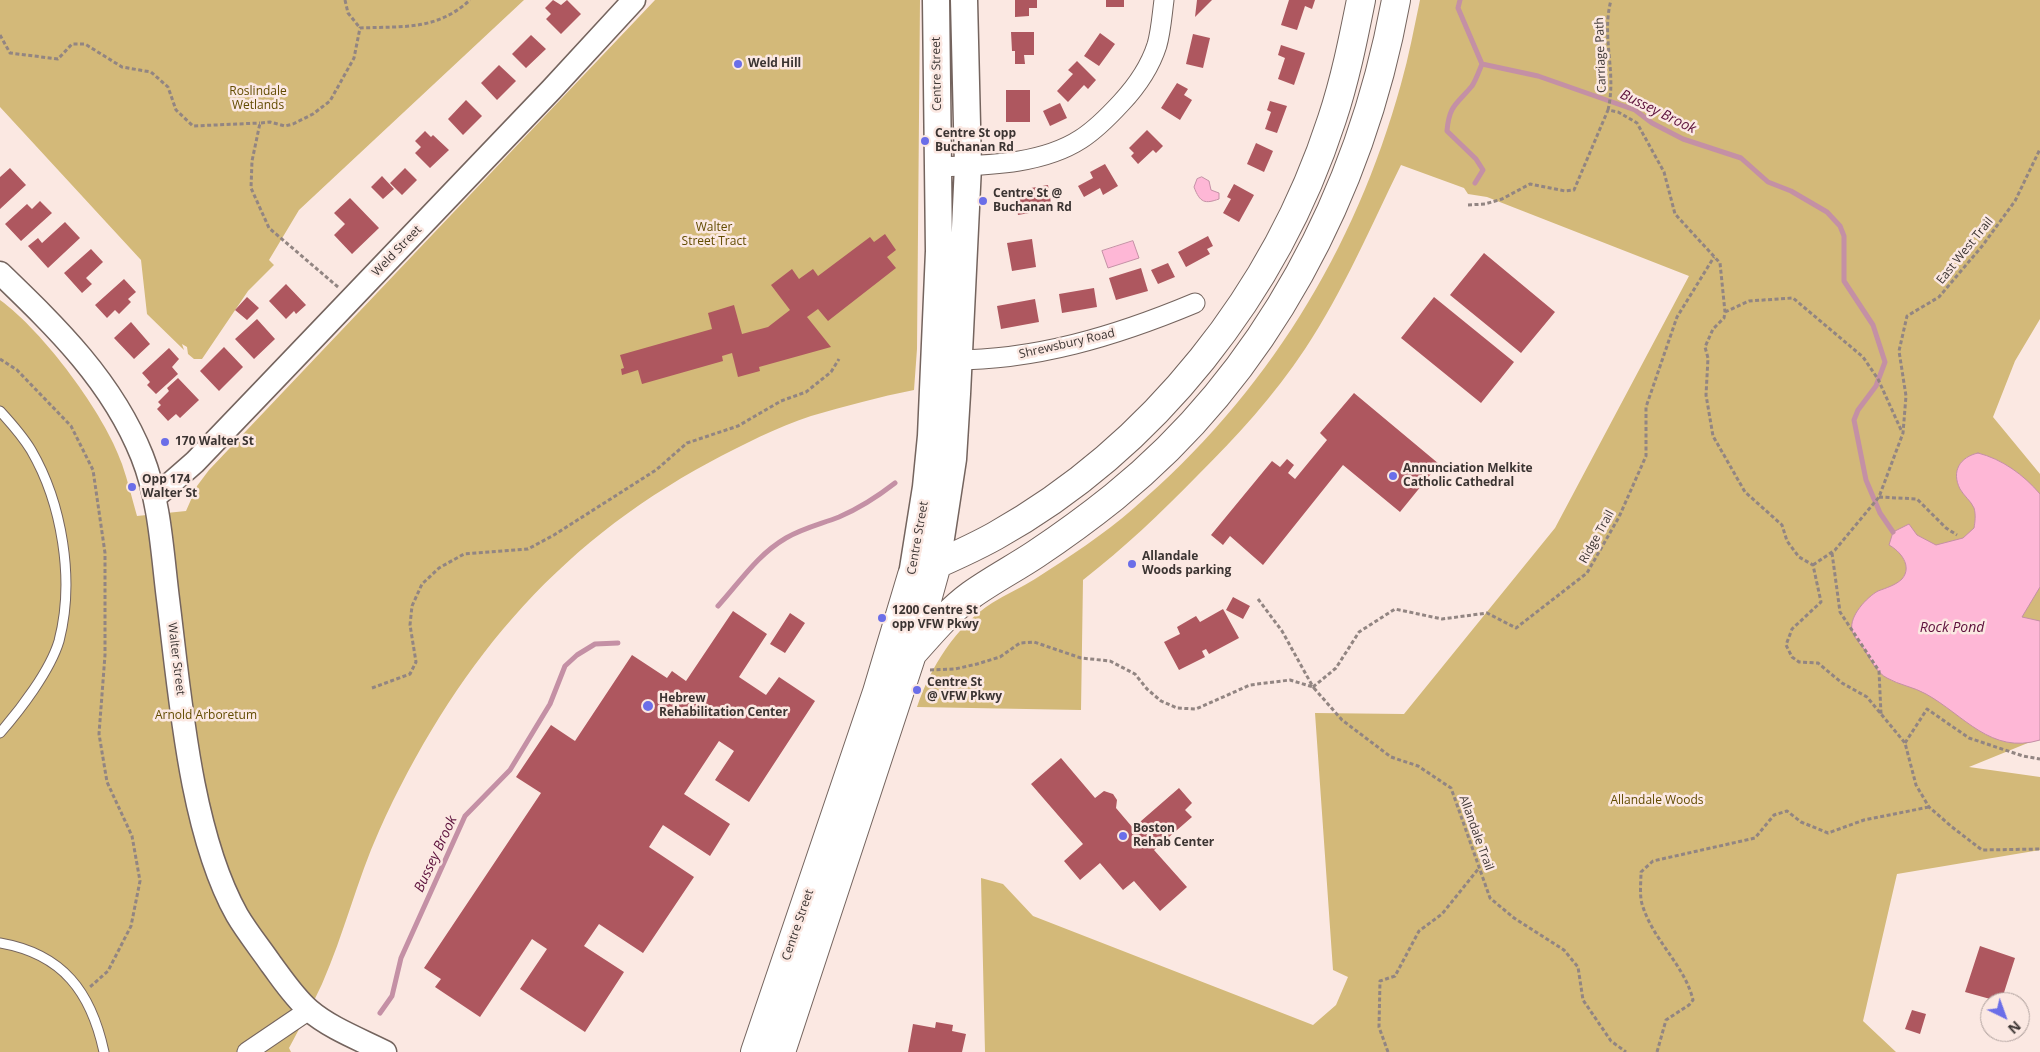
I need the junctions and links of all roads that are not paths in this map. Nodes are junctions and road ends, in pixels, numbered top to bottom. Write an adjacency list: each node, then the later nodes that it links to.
1 (634, 0): 15 (street, Weld Street)
2 (1164, 0): 9 (street)
3 (1361, 0): 7 (highway)
4 (1396, 0): 8 (highway)
5 (936, 6): 6 (main road); 10 (main road, Centre Street)
6 (965, 6): 9 (main road, Centre Street)
7 (1353, 37): 8 (highway); 16 (highway)
8 (1387, 45): 18 (highway)
9 (968, 166): 10 (street); 13 (main road, Centre Street)
10 (939, 167): 13 (main road, Centre Street)
11 (0, 273): 15 (street, Walter Street)
12 (1195, 303): 13 (street, Shrewsbury Road)
13 (946, 360): 16 (main road, Centre Street); 17 (main road, Centre Street)
14 (0, 411): 19 (lane)
15 (155, 497): 21 (street, Walter Street)
16 (937, 564): 17 (highway); 18 (highway, Centre Street)
17 (912, 575): 25 (highway, Centre Street)
18 (921, 662): 26 (highway, Centre Street)
19 (0, 734)
20 (0, 943): 22 (lane)
21 (309, 1010): 23 (street); 24 (street, Walter Street)
22 (104, 1052)
23 (247, 1052)
24 (385, 1052)
25 (755, 1052)
26 (780, 1052)

